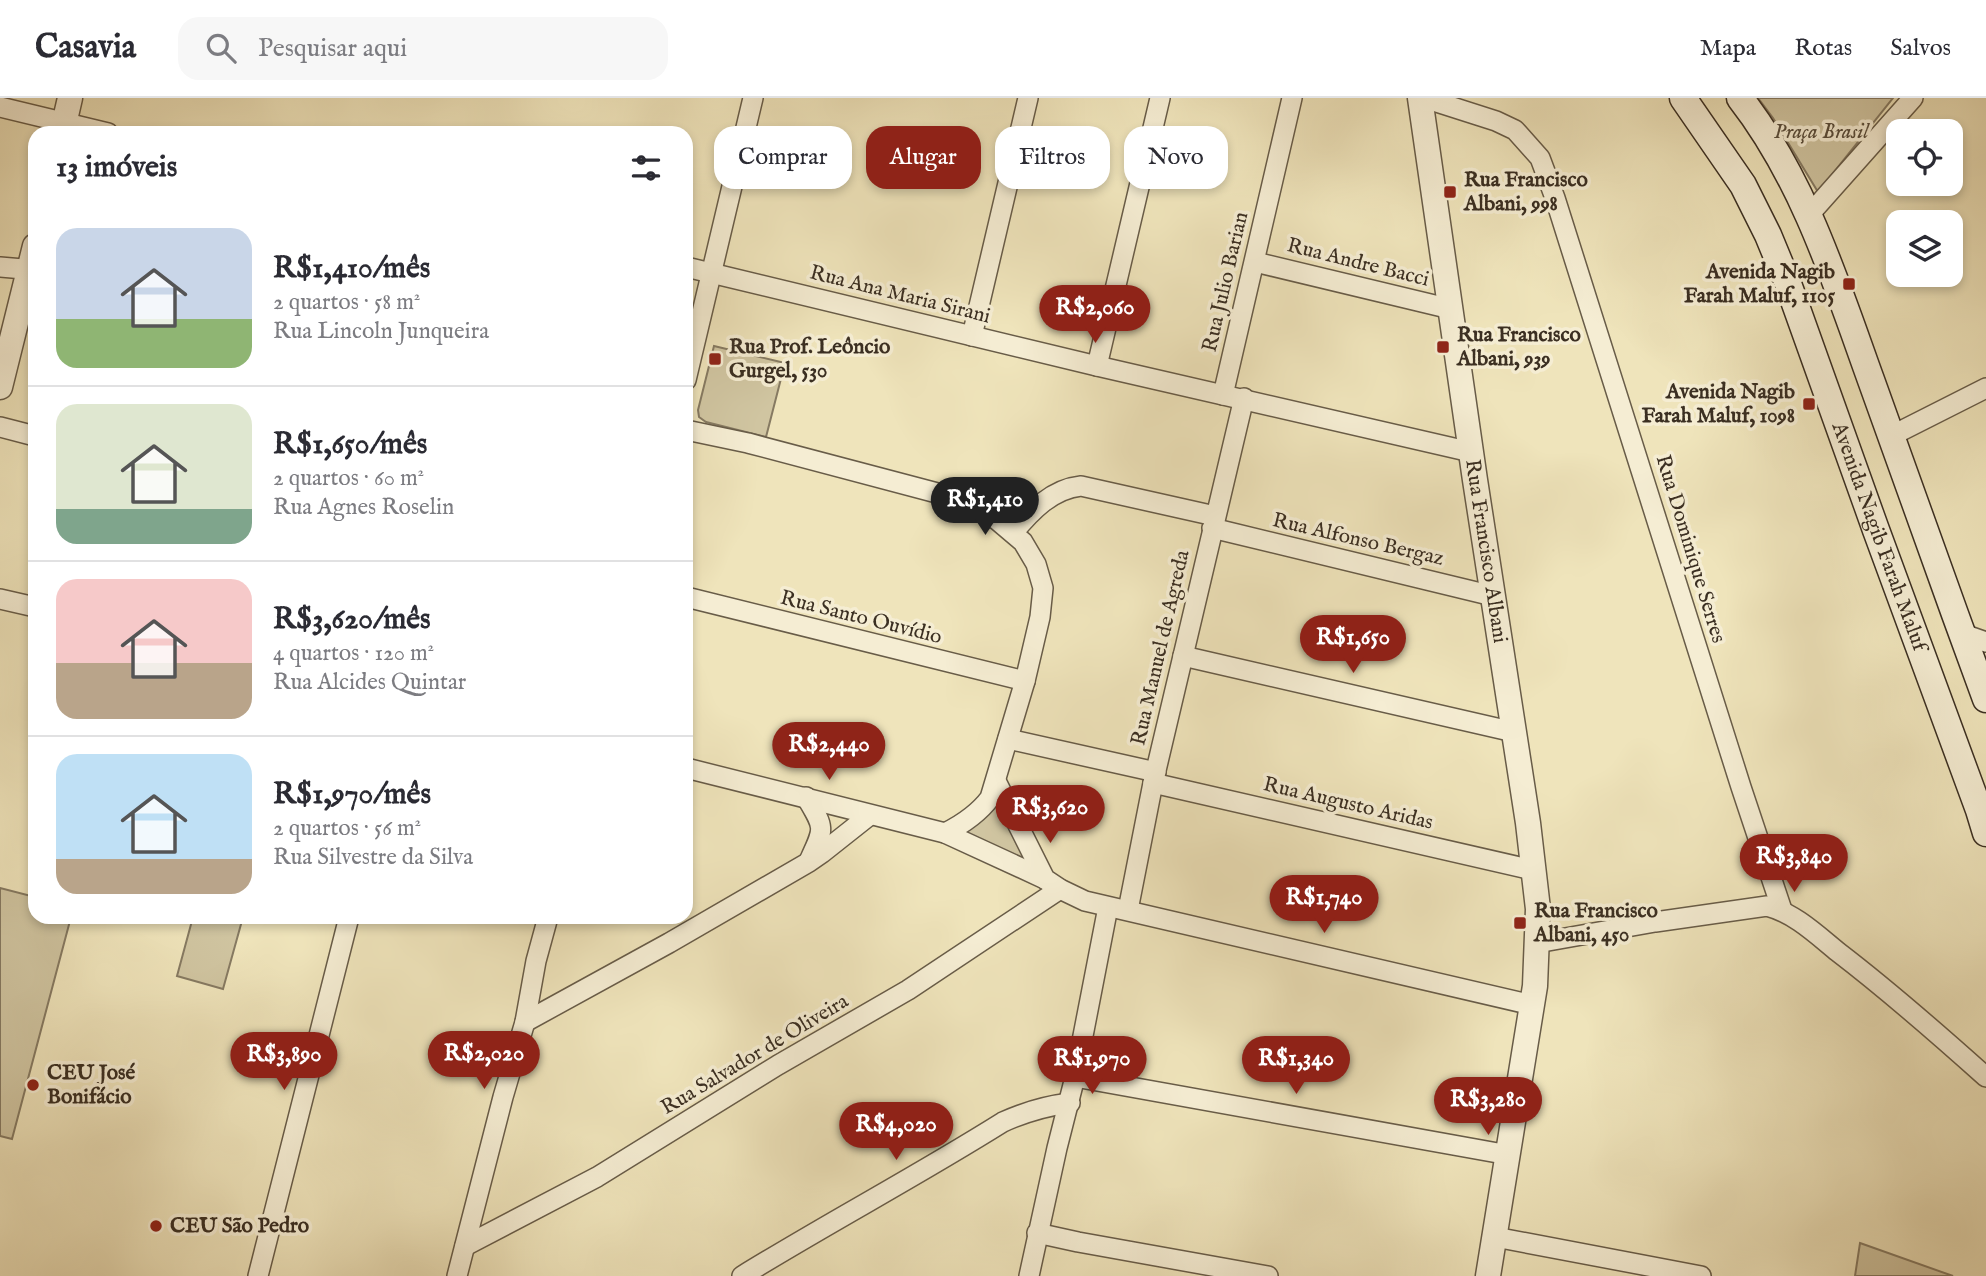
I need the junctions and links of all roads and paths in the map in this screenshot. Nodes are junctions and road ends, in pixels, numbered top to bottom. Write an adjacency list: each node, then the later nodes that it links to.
1 (70, 98): 12 (street)
2 (752, 98): 18 (street)
3 (1028, 98): 21 (street)
4 (1160, 98): 23 (street)
5 (1293, 98): 14 (street, Rua Julio Barian)
6 (1422, 98): 20 (street, Rua Francisco Albani); 58 (street, Rua Dominique Serres)
7 (1683, 98): 28 (main road, Avenida Nagib Farah Maluf)
8 (1740, 98): 13 (main road)
9 (1913, 98): 13 (street)
10 (0, 107): 11 (street)
11 (57, 126)
12 (63, 126)
13 (1809, 215): 32 (main road)
14 (1255, 262): 20 (street, Rua Andre Bacci); 26 (street, Rua Julio Barian)
15 (28, 263): 16 (street)
16 (0, 267)
17 (693, 269): 18 (street, Rua Ana Maria Sirani)
18 (711, 273): 21 (street, Rua Ana Maria Sirani); 22 (street)
19 (28, 281): 24 (street)
20 (1451, 309): 33 (street, Rua Francisco Albani)
21 (972, 336): 23 (street, Rua Ana Maria Sirani)
22 (693, 350)
23 (1097, 366): 26 (street, Rua Ana Maria Sirani)
24 (0, 387)
25 (1986, 388): 32 (street)
26 (1223, 395): 27 (street, Rua Ana Maria Sirani)
27 (1244, 398): 33 (street, Rua Ana Maria Sirani); 34 (street, Rua Manuel de Agreda)
28 (1837, 423): 32 (main road); 51 (main road, Avenida Nagib Farah Maluf)
29 (0, 428): 31 (street)
30 (693, 431): 35 (street)
31 (28, 434)
32 (1891, 436): 40 (main road)
33 (1471, 452): 36 (street, Rua Francisco Albani)
34 (1214, 522): 35 (street, Rua Alfonso Bergaz); 36 (street, Rua Alfonso Bergaz); 41 (street, Rua Manuel de Agreda)
35 (1013, 533): 42 (street)
36 (1493, 596): 44 (street, Rua Francisco Albani)
37 (0, 599): 39 (street)
38 (693, 599): 42 (street, Rua Santo Ouvídio)
39 (28, 605)
40 (1974, 638): 43 (main road)
41 (1183, 656): 44 (street); 47 (street, Rua Manuel de Agreda)
42 (1025, 681): 45 (street)
43 (1986, 699)
44 (1514, 732): 54 (street, Rua Francisco Albani)
45 (1008, 739): 47 (street, Rua Augusto Aridas); 48 (street)
46 (693, 770): 49 (street)
47 (1154, 778): 54 (street, Rua Augusto Aridas); 57 (street, Rua Manuel de Agreda)
48 (996, 781): 52 (street); 55 (street)
49 (806, 797): 50 (street); 53 (street)
50 (870, 815): 52 (street); 53 (street)
51 (1986, 833)
52 (951, 836): 55 (street)
53 (808, 862): 63 (street)
54 (1534, 870): 61 (street, Rua Francisco Albani)
55 (1053, 884): 56 (street); 70 (street, Rua Salvador de Oliveira)
56 (1108, 907): 57 (street); 64 (street)
57 (1128, 910): 62 (street)
58 (1782, 910): 61 (street); 65 (street)
59 (347, 924): 71 (street)
60 (546, 924): 63 (street)
61 (1537, 943): 62 (street, Rua Francisco Albani)
62 (1532, 1005): 67 (street, Rua Francisco Albani)
63 (525, 1022): 70 (street)
64 (1075, 1077): 66 (street); 67 (street)
65 (1986, 1077)
66 (1070, 1103): 68 (street); 73 (street)
67 (1509, 1154): 69 (street, Rua Francisco Albani)
68 (1037, 1233): 74 (street); 75 (street)
69 (1495, 1237): 76 (street, Rua Francisco Albani); 77 (street)
70 (464, 1246): 72 (street)
71 (258, 1276)
72 (457, 1276)
73 (742, 1276)
74 (1028, 1276)
75 (1268, 1276)
76 (1488, 1276)
77 (1701, 1276)

